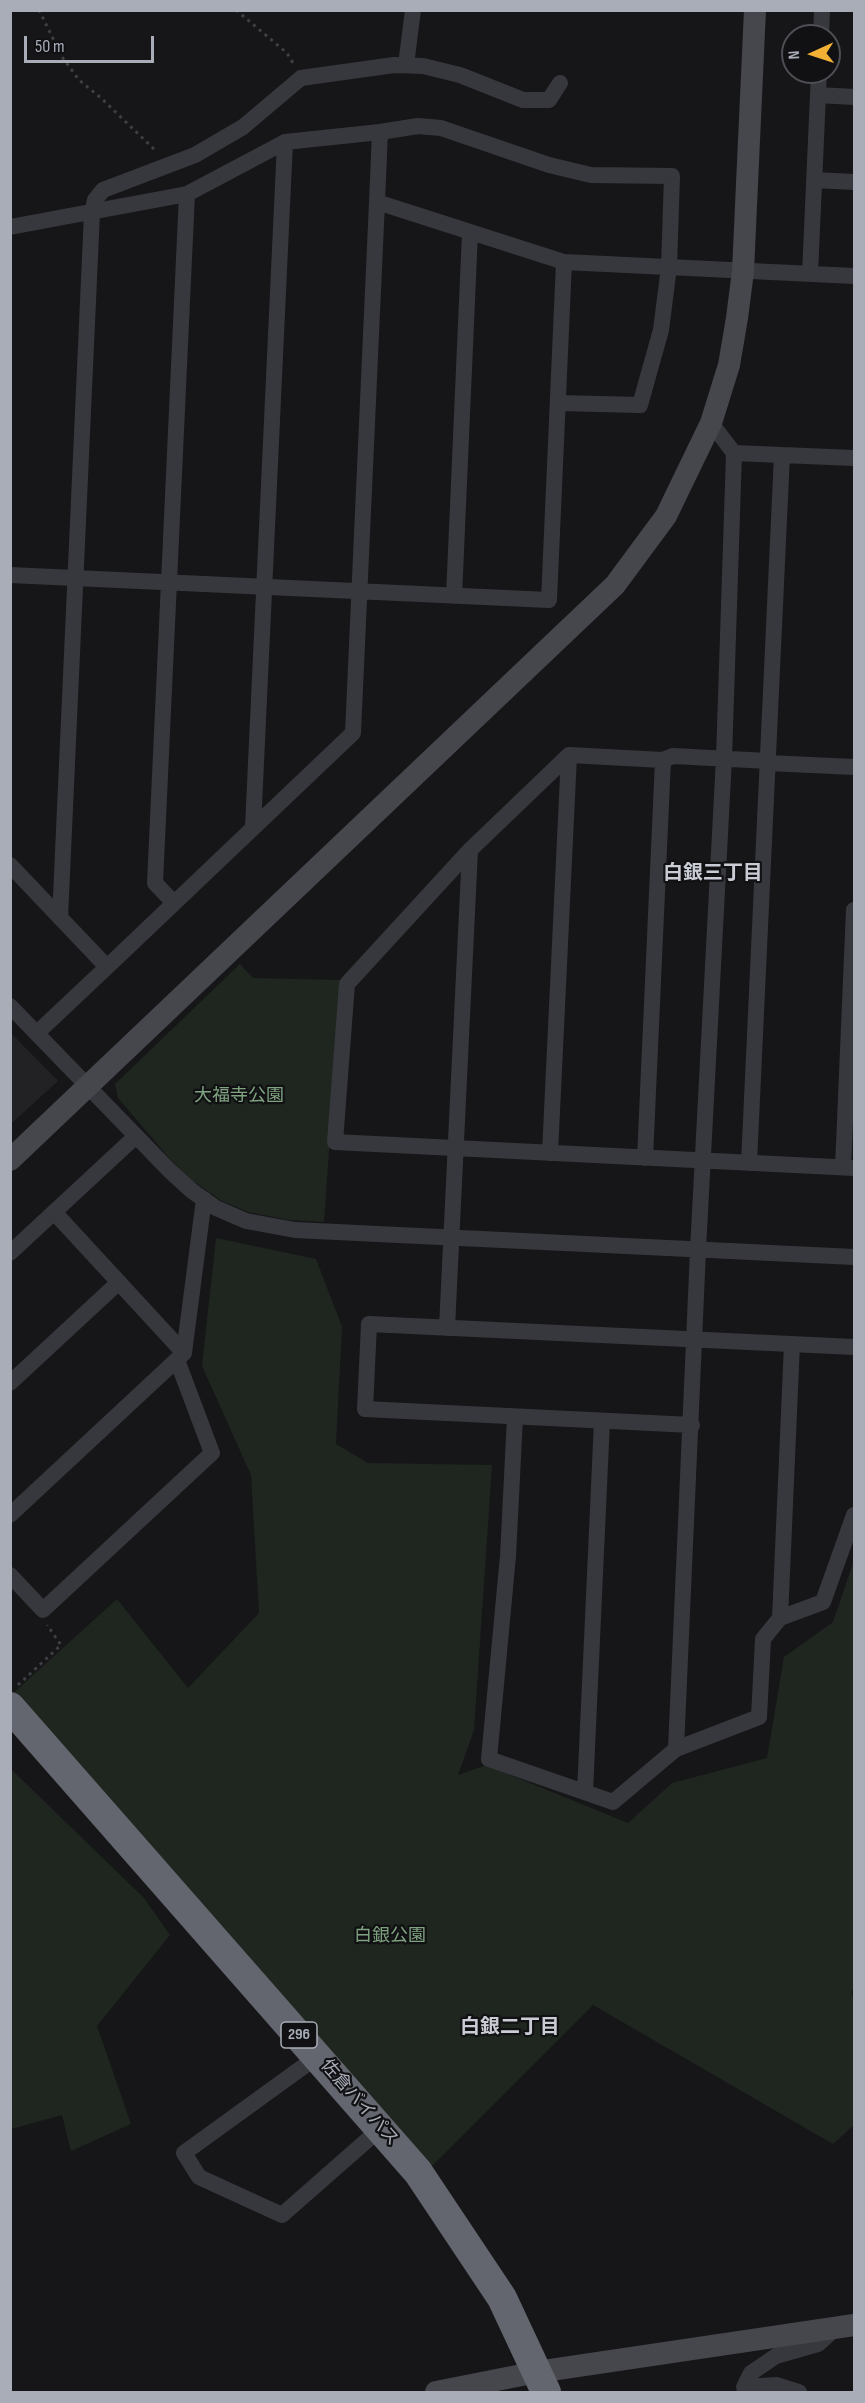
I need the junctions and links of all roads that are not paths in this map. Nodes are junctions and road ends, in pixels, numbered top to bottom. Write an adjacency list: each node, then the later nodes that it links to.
1 (413, 10): 3 (street)
2 (755, 10): 19 (street)
3 (406, 65): 4 (street); 14 (street)
4 (560, 83)
5 (818, 84): 6 (street)
6 (818, 95): 7 (street); 10 (street)
7 (855, 97)
8 (380, 132): 9 (street); 13 (street); 18 (street)
9 (285, 142): 12 (street); 30 (street)
10 (814, 180): 11 (street); 20 (street)
11 (855, 182)
12 (187, 194): 14 (street); 29 (street)
13 (377, 202): 16 (street); 31 (street)
14 (92, 213): 15 (street); 28 (street)
15 (10, 227)
16 (470, 233): 17 (street); 32 (street)
17 (564, 262): 18 (street); 22 (street)
18 (669, 267): 19 (street); 22 (street)
19 (743, 271): 20 (street); 23 (street)
20 (810, 274): 21 (street)
21 (855, 276)
22 (558, 403): 32 (street)
23 (711, 423): 24 (street); 47 (street)
24 (734, 453): 25 (street); 34 (street)
25 (783, 455): 26 (street); 36 (street)
26 (855, 458)
27 (10, 575): 28 (street)
28 (76, 578): 29 (street); 43 (street)
29 (169, 583): 30 (street); 41 (street)
30 (264, 587): 31 (street); 38 (street)
31 (359, 591): 32 (street); 38 (street)
32 (454, 596)
33 (569, 755): 35 (street); 39 (street); 50 (street)
34 (724, 758): 35 (street); 36 (street); 53 (street)
35 (663, 760): 51 (street)
36 (768, 762): 37 (street); 54 (street)
37 (855, 767)
38 (254, 827): 41 (street)
39 (470, 850): 49 (street); 49 (street)
40 (10, 865): 43 (street)
41 (174, 903): 44 (street)
42 (855, 910): 55 (street)
43 (60, 918): 44 (street)
44 (106, 967): 46 (street)
45 (10, 1006): 46 (street)
46 (37, 1033): 47 (street)
47 (88, 1086): 48 (street); 52 (street)
48 (136, 1136): 56 (street); 57 (street)
49 (456, 1149): 50 (street); 58 (street)
50 (550, 1153): 51 (street)
51 (645, 1158): 53 (street)
52 (10, 1160)
53 (704, 1161): 54 (street); 59 (street)
54 (749, 1163): 55 (street)
55 (849, 1167)
56 (204, 1199): 58 (street); 67 (street)
57 (54, 1212): 60 (street); 62 (street)
58 (452, 1238): 59 (street); 63 (street)
59 (698, 1250): 61 (street); 64 (street)
60 (10, 1253)
61 (855, 1257)
62 (119, 1282): 67 (street); 68 (street)
63 (447, 1328): 64 (street); 69 (street)
64 (696, 1340): 65 (street); 71 (street)
65 (792, 1344): 66 (street); 75 (street)
66 (855, 1347)
67 (181, 1357): 72 (street); 74 (street)
68 (10, 1383)
69 (514, 1417): 70 (street); 78 (street)
70 (602, 1421): 71 (street); 78 (street)
71 (692, 1425): 77 (street)
72 (10, 1515)
73 (855, 1515): 75 (street)
74 (10, 1575)
75 (780, 1618): 77 (street)
76 (10, 1707): 79 (highway, 佐倉バイパス / 296)
77 (676, 1749): 78 (street)
78 (585, 1792)
79 (318, 2056): 80 (highway, 佐倉バイパス / 296); 80 (street)
80 (381, 2128): 82 (highway, 佐倉バイパス / 296)
81 (846, 2326): 82 (street); 84 (street)
82 (542, 2382): 83 (street)
83 (436, 2392)
84 (799, 2392)

